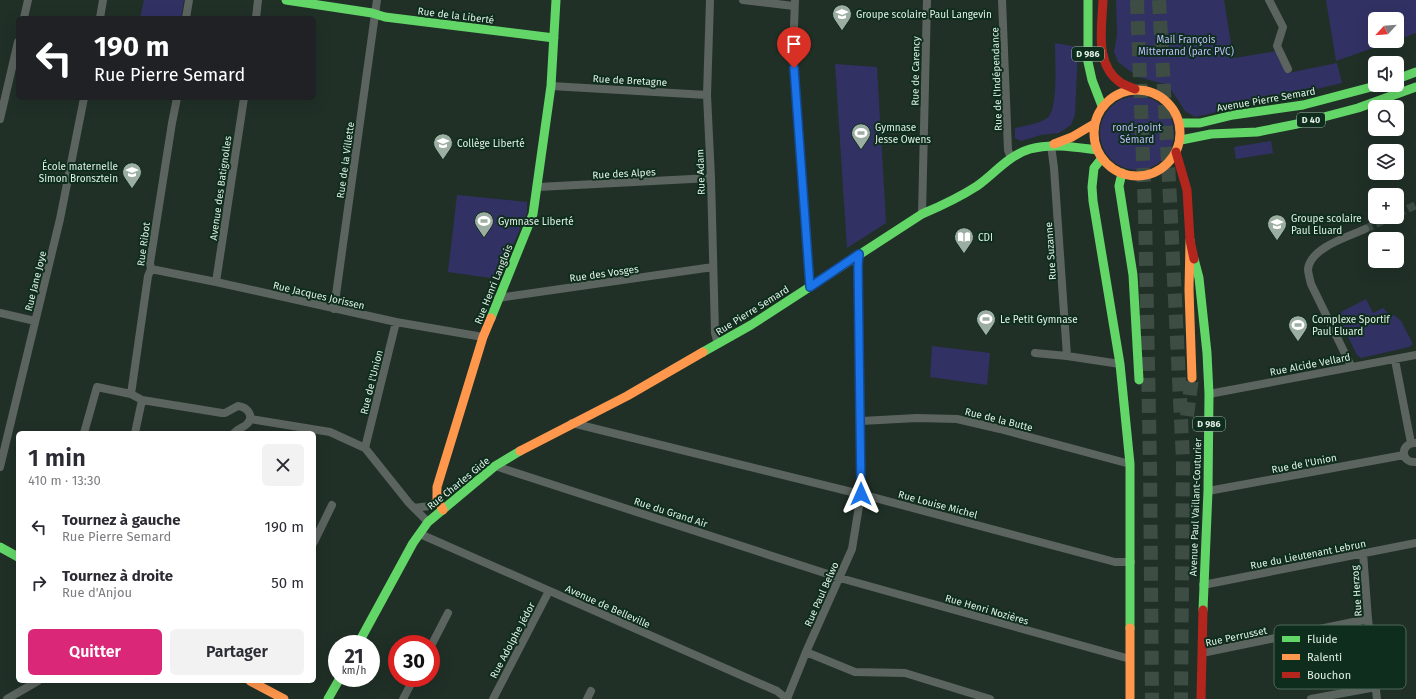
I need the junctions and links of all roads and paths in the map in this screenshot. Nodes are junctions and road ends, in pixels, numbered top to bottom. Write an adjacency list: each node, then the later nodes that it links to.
1 (28, 0): 17 (street)
2 (103, 0): 18 (street)
3 (189, 0): 19 (street)
4 (258, 0): 20 (street)
5 (286, 0): 16 (main road, Rue de la Liberté)
6 (378, 0): 16 (street, Rue de la Villette)
7 (556, 0): 21 (main road, Rue Henri Langlois)
8 (710, 0): 30 (street, Rue Adam)
9 (743, 0): 15 (street)
10 (927, 0): 46 (street, Rue de Carency)
11 (1002, 0): 42 (street, Rue de l'Indépendance)
12 (1088, 0): 34 (main road, D 986)
13 (1103, 0): 29 (main road, D 986)
14 (1269, 0): 23 (street)
15 (795, 3): 53 (street)
16 (376, 14): 21 (main road, Rue de la Liberté); 55 (street, Rue de la Villette)
17 (24, 16)
18 (100, 16)
19 (186, 16)
20 (256, 16)
21 (554, 38): 26 (main road, Rue Henri Langlois)
22 (16, 50): 35 (street)
23 (1288, 69)
24 (1416, 72): 25 (main road)
25 (1404, 76)
26 (551, 86): 30 (street, Rue de Bretagne); 45 (main road, Rue Henri Langlois)
27 (1368, 88): 36 (main road, Avenue Pierre Semard / D 40)
28 (1416, 88): 38 (main road, D 40)
29 (1135, 89): 34 (main road); 36 (main road)
30 (707, 95): 44 (street, Rue Adam)
31 (84, 100): 57 (street, Rue Jane Joye)
32 (177, 100): 51 (street, Rue Ribot)
33 (244, 100): 52 (street, Avenue des Batignolles)
34 (1102, 106): 37 (main road)
35 (0, 118)
36 (1180, 123): 38 (main road)
37 (1094, 124): 39 (main road, Rue Pierre Semard); 41 (main road)
38 (1181, 140): 40 (main road)
39 (1050, 146): 41 (main road, Rue Pierre Semard); 42 (main road, Rue Pierre Semard); 63 (street, Rue Suzanne)
40 (1176, 152): 43 (main road); 48 (main road, Avenue Paul Vaillant-Couturier / D 986)
41 (1099, 154): 43 (main road); 65 (main road)
42 (1011, 158): 46 (main road, Rue Pierre Semard)
43 (1122, 174): 68 (main road)
44 (711, 178): 45 (street, Rue des Alpes); 50 (street, Rue Adam)
45 (538, 187): 54 (main road, Rue Henri Langlois)
46 (922, 214): 49 (main road, Rue Pierre Semard)
47 (1365, 229): 66 (street)
48 (1190, 240): 67 (main road); 70 (main road, Avenue Paul Vaillant-Couturier / D 986)
49 (859, 254): 53 (main road, Rue Pierre Semard); 74 (street, Rue Paul Belwo)
50 (713, 267): 54 (street, Rue des Vosges); 60 (street, Rue Adam)
51 (151, 269): 52 (street, Rue Jacques Jorissen); 69 (street, Rue Ribot)
52 (216, 282): 55 (street, Rue Jacques Jorissen)
53 (810, 287): 60 (main road, Rue Pierre Semard)
54 (498, 298): 59 (main road, Rue Henri Langlois)
55 (334, 309): 58 (street, Rue Jacques Jorissen)
56 (0, 312): 57 (street)
57 (35, 321): 85 (street, Rue Jane Joye)
58 (396, 322): 59 (street, Rue Jacques Jorissen); 80 (street, Rue de l'Union)
59 (483, 337): 88 (main road, Rue Henri Langlois)
60 (718, 344): 71 (main road, Rue Pierre Semard)
61 (1035, 353): 63 (street)
62 (1416, 355): 64 (street, Rue Alcide Vellard)
63 (1067, 356): 65 (street)
64 (1395, 360): 66 (street, Rue Alcide Vellard); 79 (street)
65 (1120, 364): 83 (main road)
66 (1351, 366): 70 (street, Rue Alcide Vellard)
67 (1192, 378)
68 (1139, 380)
69 (131, 394): 72 (street); 76 (street)
70 (1209, 394): 86 (main road, Avenue Paul Vaillant-Couturier / D 986)
71 (627, 396): 75 (main road, Rue Charles Gide)
72 (142, 400): 73 (street); 77 (street)
73 (250, 419): 78 (street); 80 (street)
74 (861, 421): 83 (street, Rue de la Butte); 87 (street, Rue Paul Belwo)
75 (572, 423): 84 (main road, Rue Charles Gide); 87 (street, Rue Louise Michel)
76 (85, 431)
77 (135, 431)
78 (236, 431)
79 (1414, 443): 81 (street)
80 (366, 448): 90 (street)
81 (1404, 455): 82 (street); 86 (street, Rue de l'Union)
82 (1416, 463)
83 (1130, 464): 99 (main road)
84 (495, 466): 91 (main road, Rue Charles Gide); 100 (street, Rue du Grand Air)
85 (0, 467)
86 (1208, 491): 101 (main road, Avenue Paul Vaillant-Couturier / D 986)
87 (861, 494): 99 (street, Rue Louise Michel); 100 (street, Rue Paul Belwo)
88 (437, 501): 90 (street); 91 (main road)
89 (332, 505): 94 (street)
90 (414, 508): 92 (street)
91 (443, 510): 92 (main road, Rue Charles Gide)
92 (428, 522): 93 (main road, Rue Charles Gide)
93 (420, 534): 102 (street, Avenue de Belleville); 107 (main road, Rue Charles Gide)
94 (316, 538)
95 (1416, 543): 97 (street, Rue du Lieutenant Lebrun)
96 (0, 547): 98 (main road)
97 (1364, 553): 101 (street, Rue du Lieutenant Lebrun); 104 (street, Rue Herzog)
98 (16, 556)
99 (1131, 562): 112 (main road)
100 (840, 578): 110 (street, Rue Paul Belwo); 112 (street, Rue Henri Nozières)
101 (1203, 585): 111 (main road, Avenue Paul Vaillant-Couturier / D 986)
102 (549, 591): 123 (street, Rue Adolphe Jédor); 124 (street, Avenue de Belleville)
103 (448, 613): 108 (street)
104 (1368, 619): 105 (street, Rue Perrusset); 106 (street, Rue Herzog)
105 (1339, 625)
106 (1369, 625)
107 (363, 635)
108 (437, 635)
109 (1274, 638): 111 (street, Rue Perrusset)
110 (806, 652): 124 (street, Rue Paul Belwo); 125 (street)
111 (1202, 653): 127 (main road, Avenue Paul Vaillant-Couturier / D 986)
112 (1130, 659): 126 (main road)
113 (35, 683): 119 (street)
114 (254, 683): 120 (main road)
115 (335, 687): 121 (main road)
116 (409, 687): 122 (street)
117 (1365, 689): 128 (street)
118 (1376, 689): 129 (street, Rue Herzog)
119 (8, 699)
120 (284, 699)
121 (328, 699)
122 (403, 699)
123 (493, 699)
124 (787, 699)
125 (990, 699)
126 (1130, 699)
127 (1201, 699)
128 (1311, 699)
129 (1377, 699)

